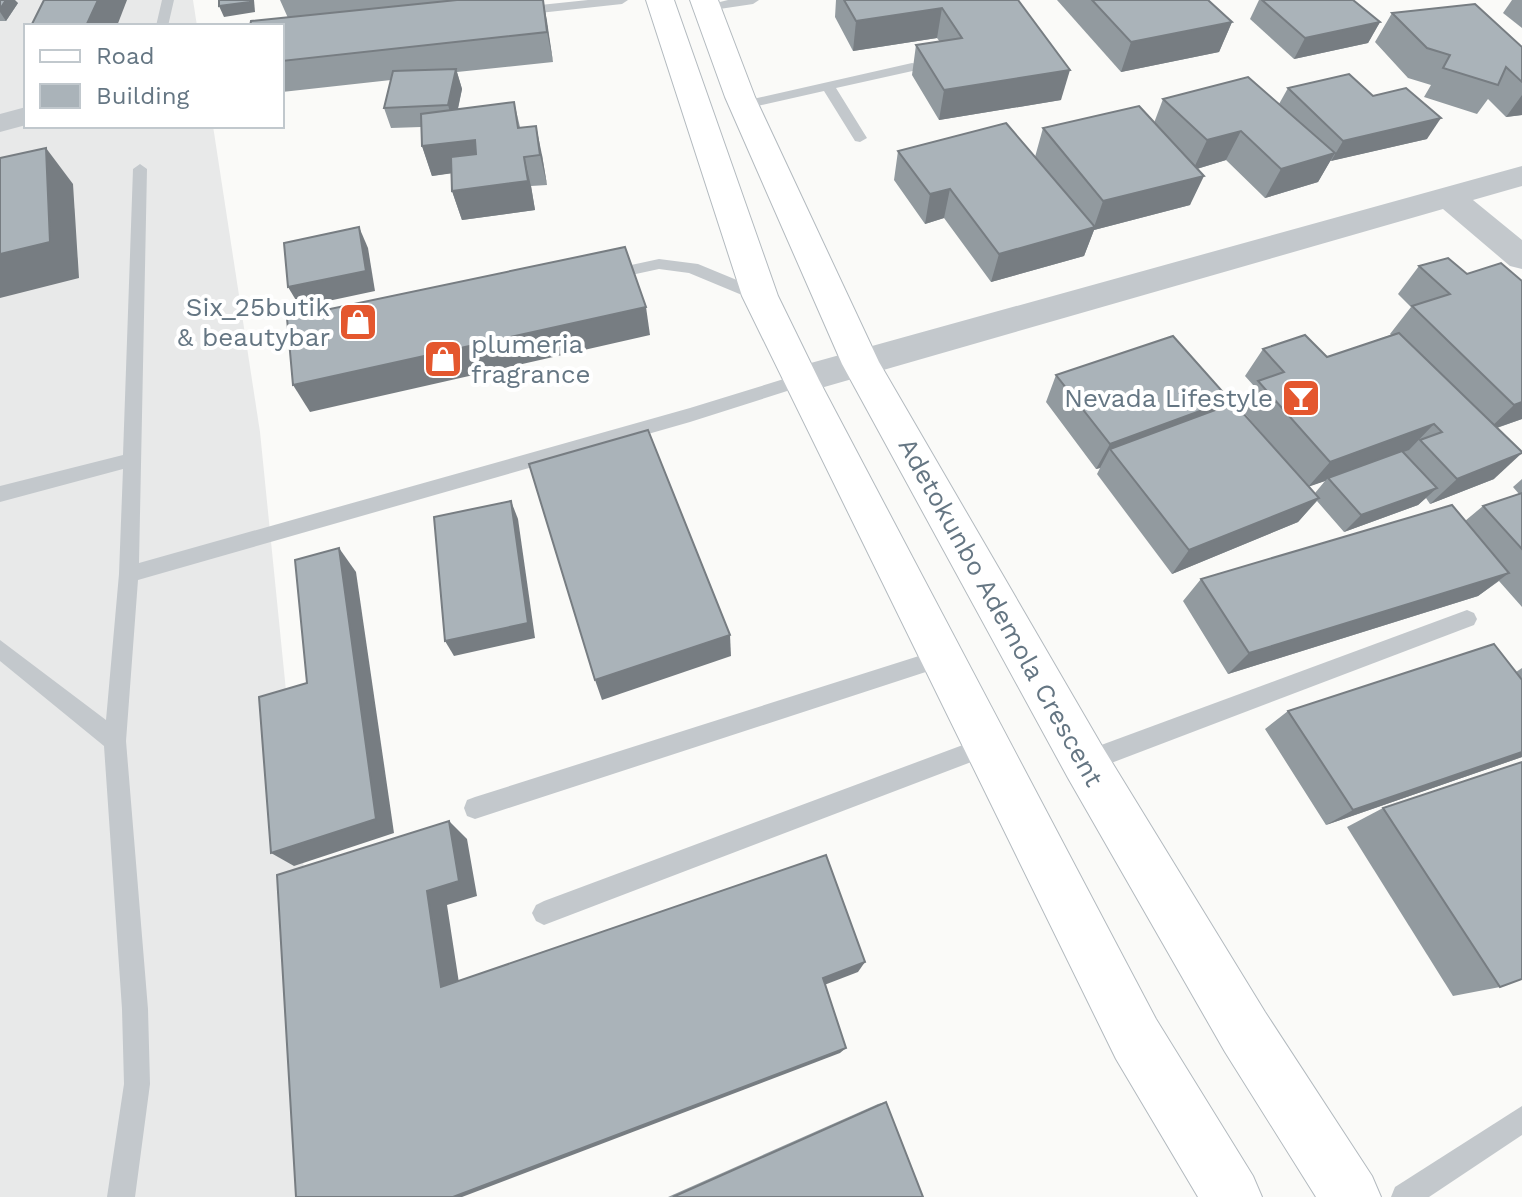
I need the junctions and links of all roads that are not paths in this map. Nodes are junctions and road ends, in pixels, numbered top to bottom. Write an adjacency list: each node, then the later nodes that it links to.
1 (168, 0): 7 (lane)
2 (622, 0): 6 (lane)
3 (660, 0): 19 (main road)
4 (753, 0): 5 (lane)
5 (705, 4): 10 (main road, Adetokunbo Ademola Crescent)
6 (514, 12)
7 (162, 24)
8 (912, 67): 9 (lane)
9 (828, 86): 10 (lane); 13 (lane)
10 (744, 105): 20 (main road, Adetokunbo Ademola Crescent)
11 (24, 117): 12 (street)
12 (0, 123)
13 (860, 138)
14 (140, 169): 22 (lane)
15 (1522, 176): 16 (street)
16 (1447, 195): 17 (street); 20 (street)
17 (1522, 258)
18 (598, 277): 19 (lane)
19 (760, 296): 21 (main road)
20 (861, 364): 21 (street); 30 (main road, Adetokunbo Ademola Crescent)
21 (800, 380): 24 (lane); 27 (main road)
22 (130, 460): 23 (lane); 24 (lane)
23 (0, 494)
24 (129, 574): 28 (lane)
25 (1467, 619): 30 (lane)
26 (0, 649): 28 (lane)
27 (941, 658): 29 (main road); 31 (lane)
28 (115, 741): 34 (lane)
29 (987, 746): 32 (lane); 35 (main road)
30 (1085, 762): 36 (main road, Adetokunbo Ademola Crescent)
31 (475, 808)
32 (544, 913)
33 (1522, 1119): 37 (lane)
34 (121, 1197)
35 (1232, 1197)
36 (1351, 1197)
37 (1405, 1197)

